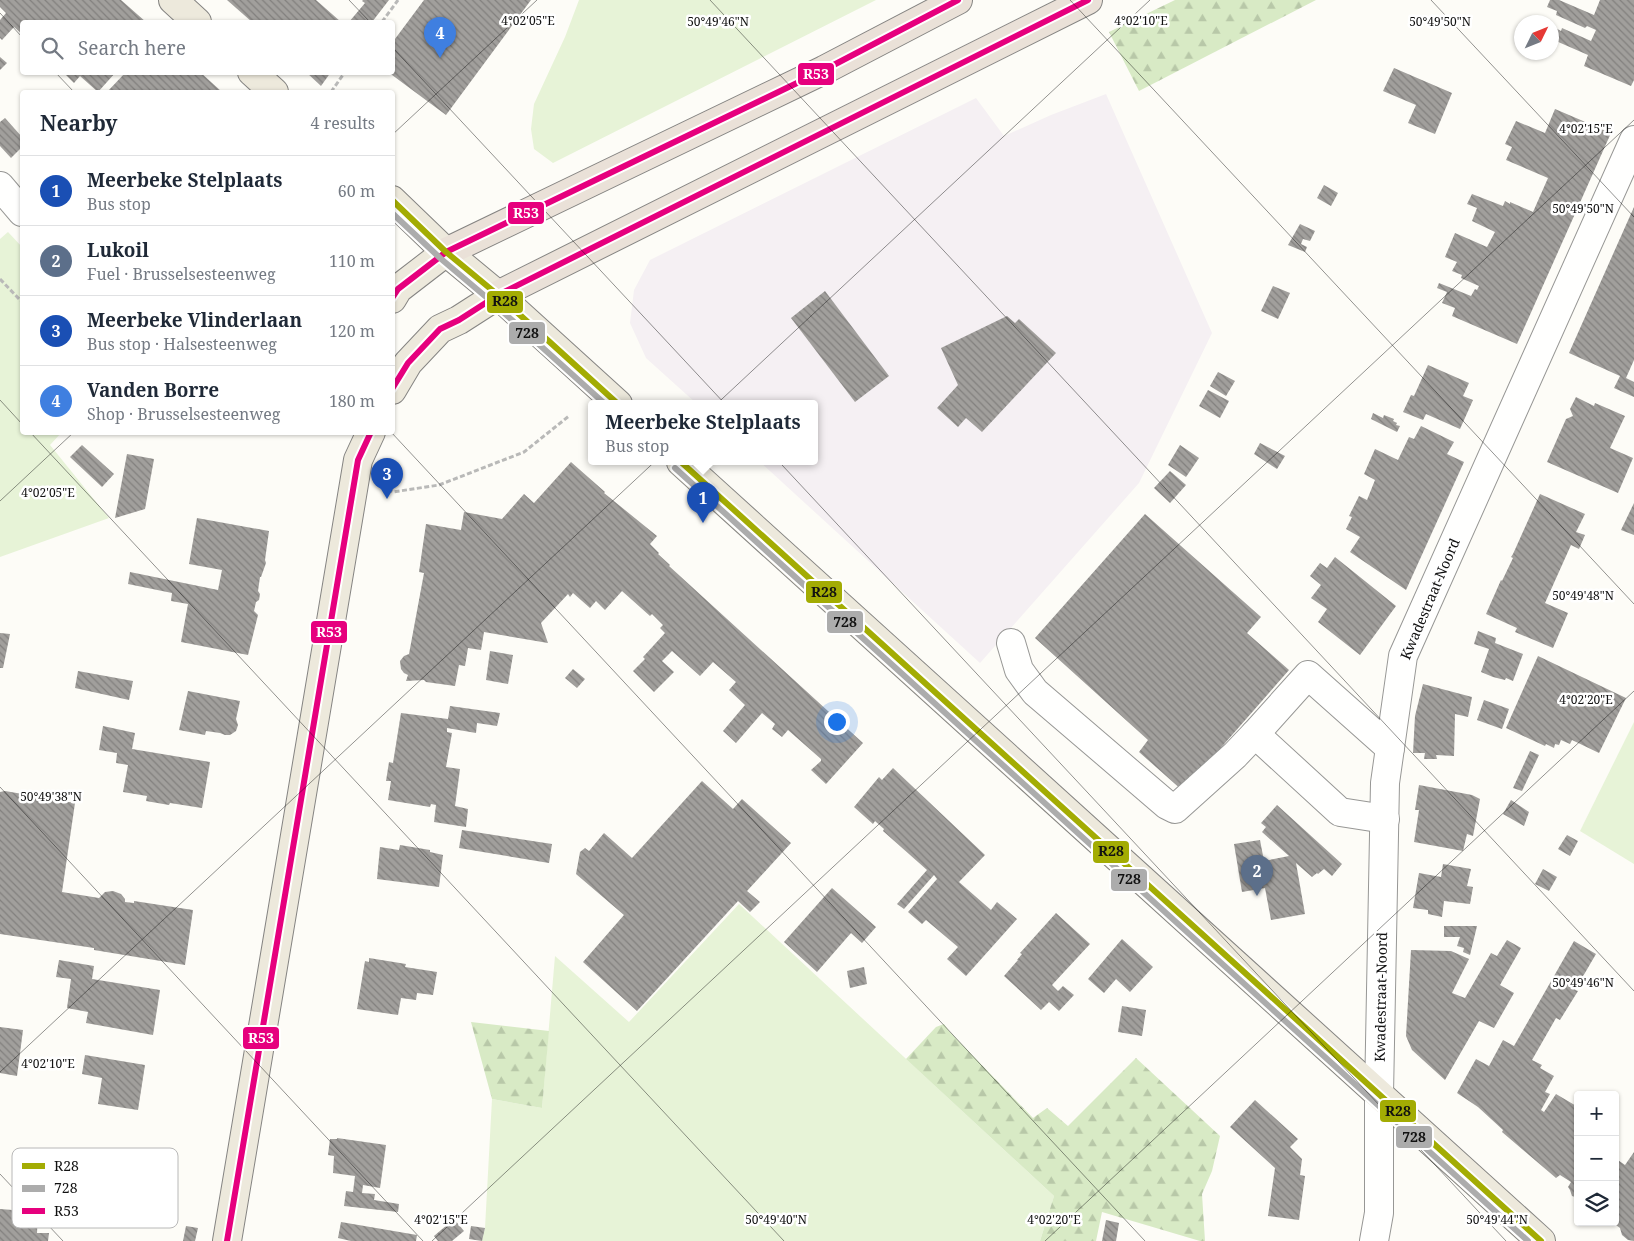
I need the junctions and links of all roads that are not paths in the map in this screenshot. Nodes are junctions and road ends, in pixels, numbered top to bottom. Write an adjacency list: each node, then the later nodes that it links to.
1 (173, 0): 4 (main road)
2 (958, 0): 11 (highway)
3 (1088, 0): 13 (highway)
4 (195, 20)
5 (255, 75): 6 (main road)
6 (272, 90)
7 (1634, 140): 22 (street, Kwadestraat-Noord)
8 (0, 186): 10 (street)
9 (395, 203): 11 (main road)
10 (20, 210)
11 (446, 252): 12 (main road); 13 (main road)
12 (395, 294)
13 (498, 295): 14 (main road); 15 (main road)
14 (395, 385)
15 (614, 400)
16 (354, 435): 19 (main road)
17 (370, 435): 19 (main road)
18 (684, 465): 24 (main road)
19 (357, 467): 25 (main road)
20 (1011, 643): 21 (street)
21 (1255, 734): 22 (street); 23 (street)
22 (1390, 748): 23 (street, Kwadestraat-Noord)
23 (1385, 819): 24 (street, Kwadestraat-Noord)
24 (1379, 1095): 26 (street, Kwadestraat-Noord); 27 (main road)
25 (227, 1241)
26 (1374, 1241)
27 (1542, 1241)

